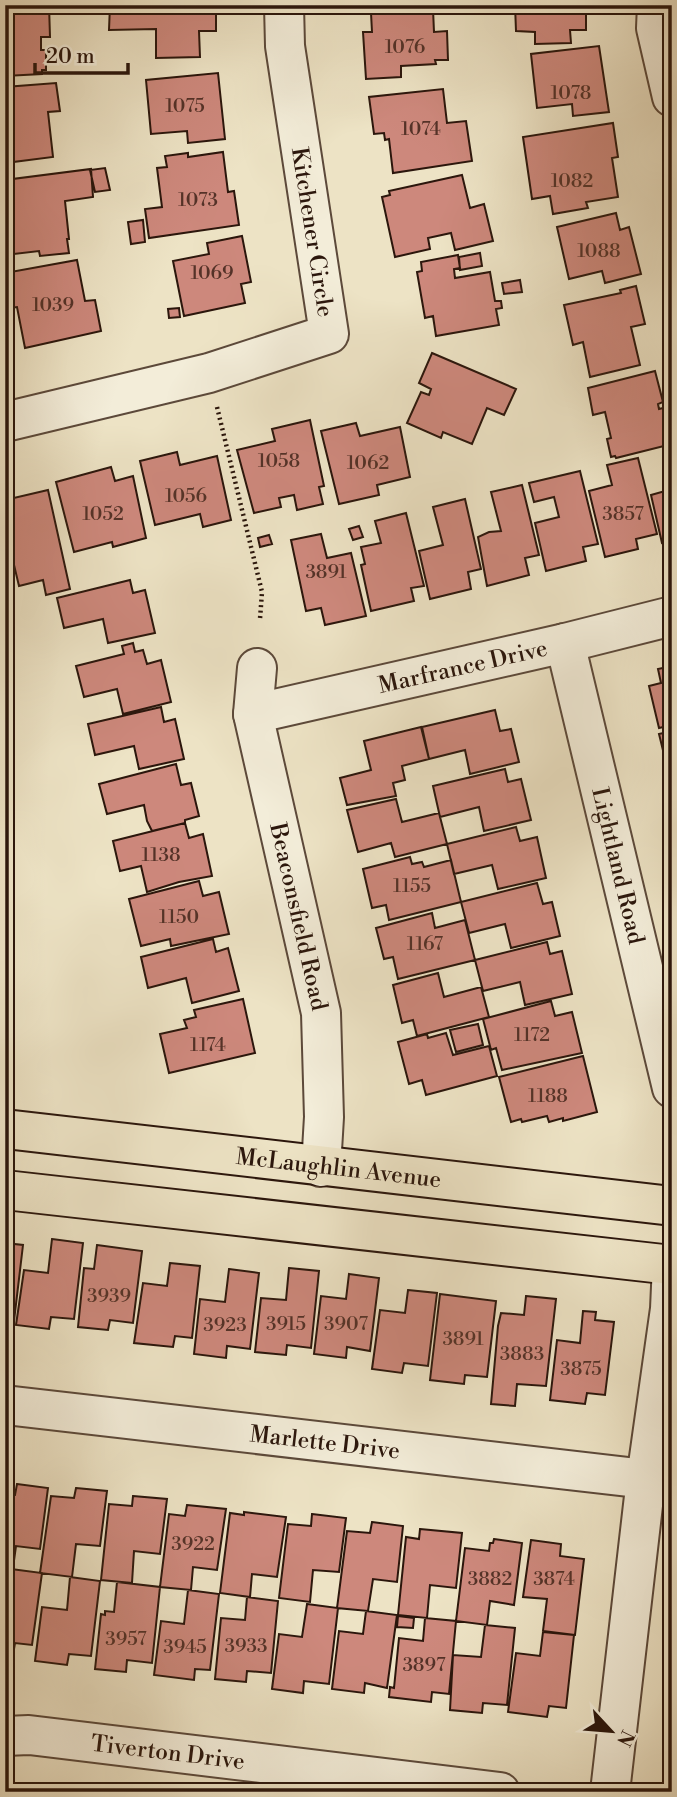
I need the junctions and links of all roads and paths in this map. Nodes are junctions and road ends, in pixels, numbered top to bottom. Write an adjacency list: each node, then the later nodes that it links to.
1 (284, 5): 5 (street, Kitchener Circle)
2 (657, 5): 3 (street)
3 (672, 97)
4 (218, 407): 7 (path)
5 (5, 422)
6 (672, 615): 8 (street, Marfrance Drive)
7 (260, 619)
8 (565, 643): 10 (street, Marfrance Drive); 11 (street, Lightland Road)
9 (257, 668): 10 (street, Beaconsfield Road)
10 (253, 714): 13 (street, Beaconsfield Road)
11 (672, 1088)
12 (5, 1129): 13 (main road, McLaughlin Avenue)
13 (321, 1167): 15 (main road, McLaughlin Avenue)
14 (5, 1190): 16 (main road)
15 (672, 1206)
16 (672, 1265): 18 (street)
17 (5, 1405): 18 (street, Marlette Drive)
18 (646, 1479): 21 (street)
19 (5, 1735): 20 (street, Tiverton Drive)
20 (500, 1792)
21 (610, 1792)

